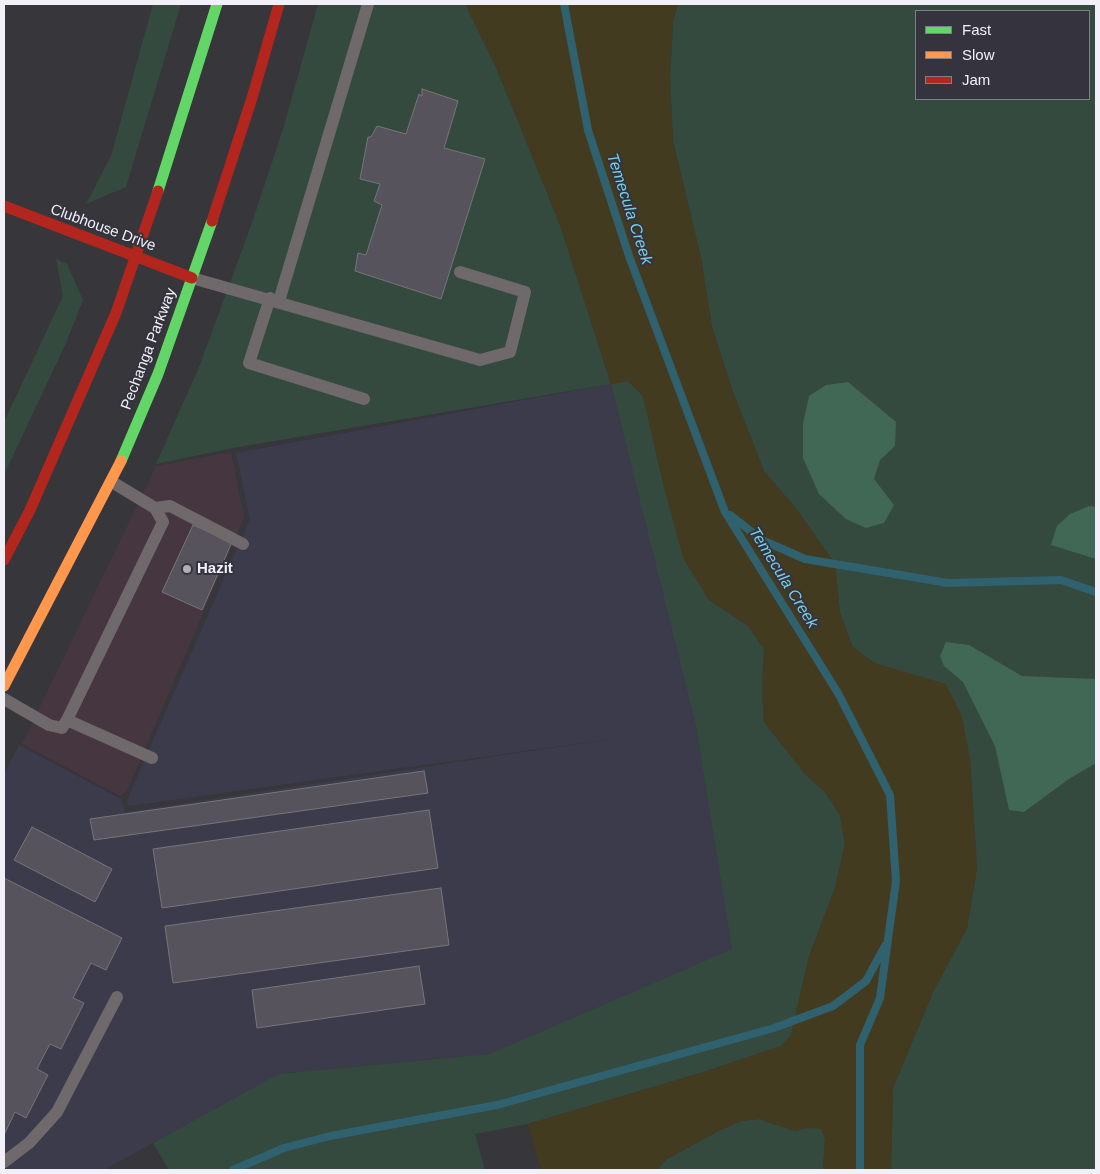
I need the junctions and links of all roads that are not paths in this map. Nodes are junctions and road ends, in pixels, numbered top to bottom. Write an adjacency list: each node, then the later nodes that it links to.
1 (216, 4): 5 (main road)
2 (279, 4): 7 (main road, Pechanga Parkway)
3 (368, 4): 8 (lane)
4 (4, 206): 5 (main road, Clubhouse Drive)
5 (137, 256): 7 (main road, Clubhouse Drive); 13 (main road)
6 (460, 272): 8 (lane)
7 (192, 278): 8 (lane); 10 (main road, Pechanga Parkway)
8 (274, 300): 9 (lane)
9 (364, 399)
10 (112, 482): 11 (lane); 14 (main road, Pechanga Parkway)
11 (155, 508): 12 (lane); 16 (lane)
12 (243, 544)
13 (4, 560)
14 (4, 686)
15 (4, 700): 16 (lane)
16 (67, 720): 17 (lane)
17 (152, 758)
18 (117, 997): 19 (lane)
19 (4, 1162)

